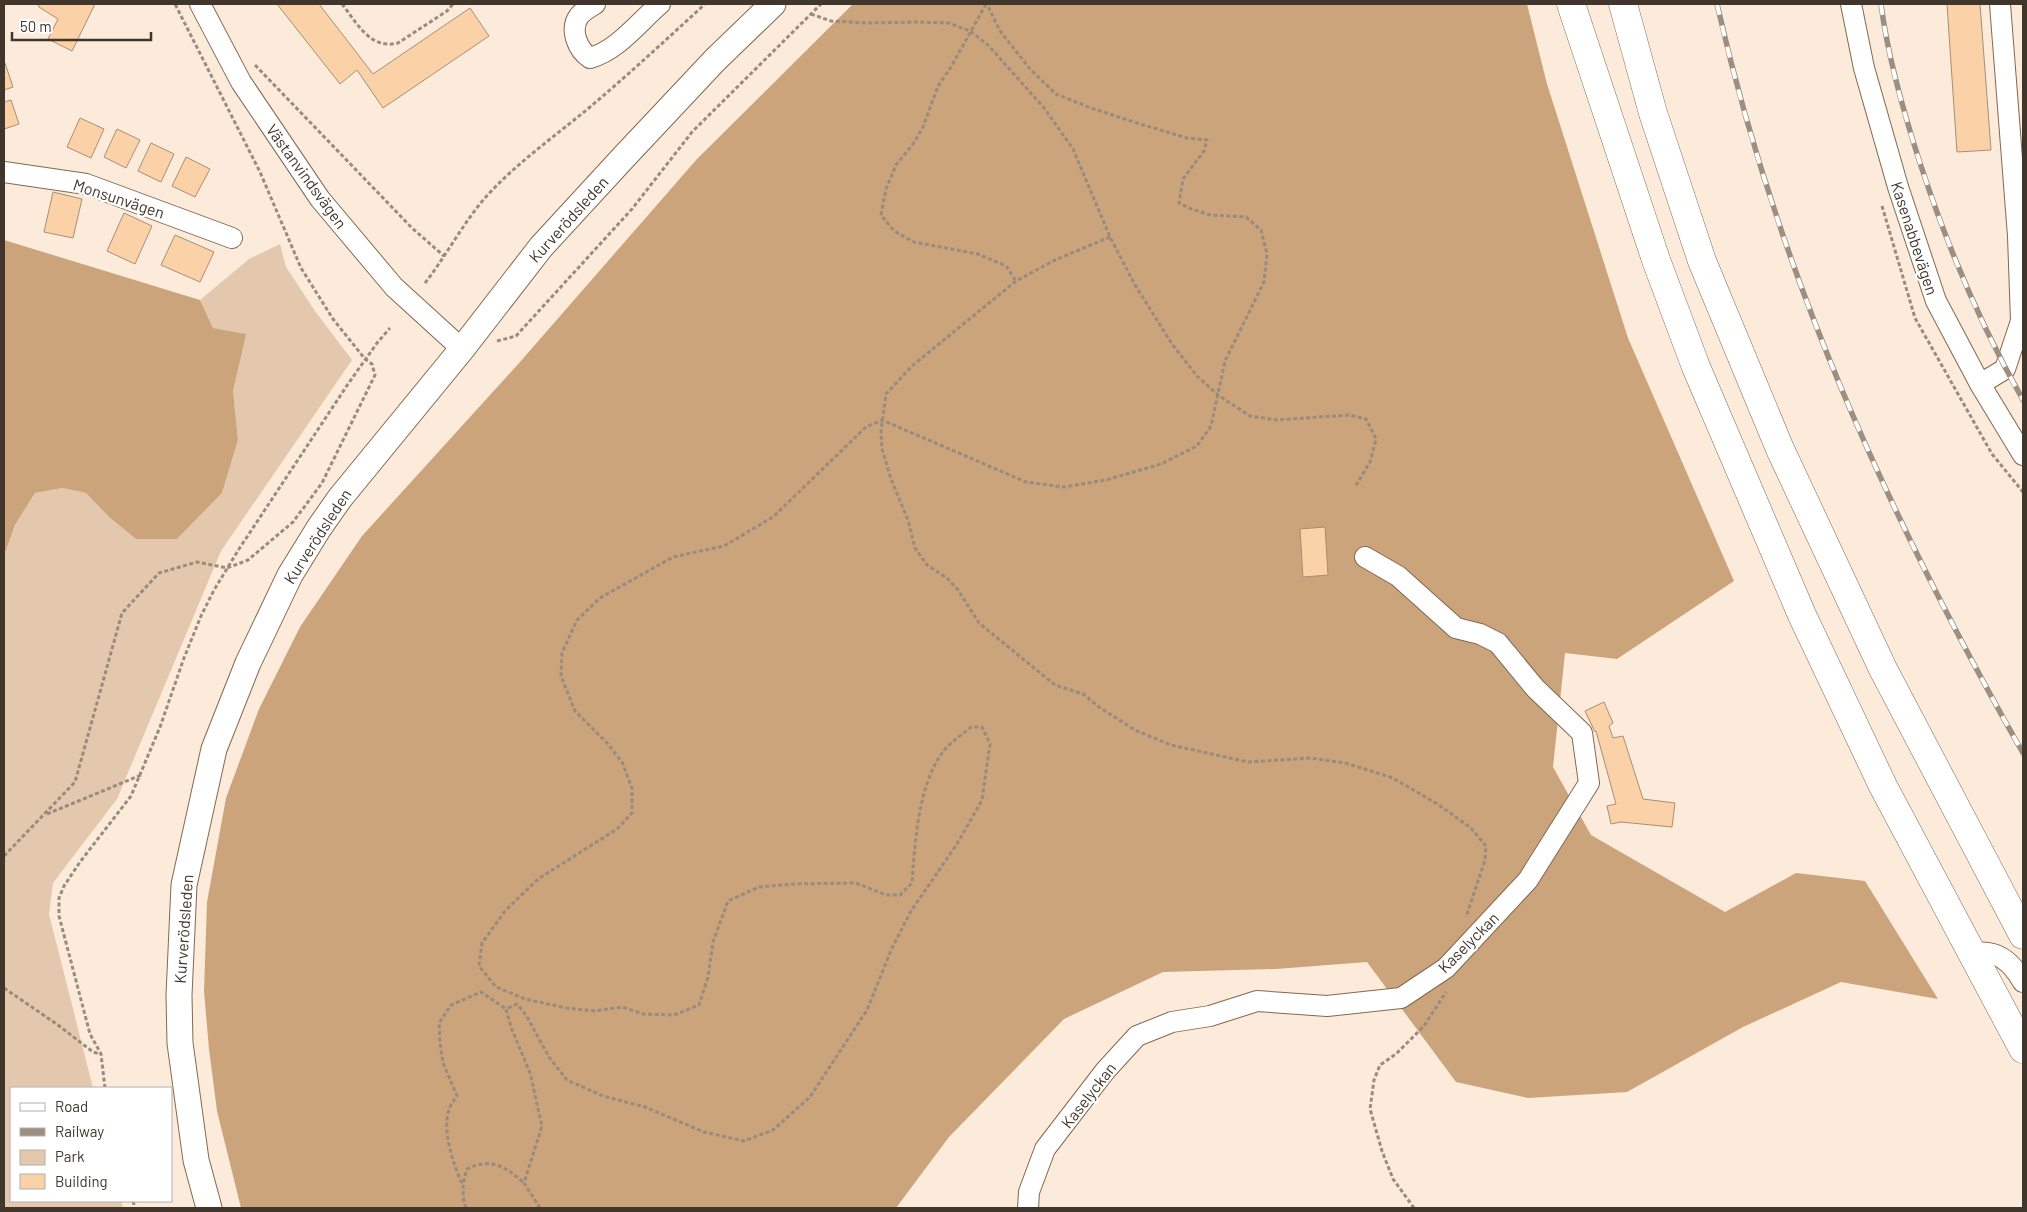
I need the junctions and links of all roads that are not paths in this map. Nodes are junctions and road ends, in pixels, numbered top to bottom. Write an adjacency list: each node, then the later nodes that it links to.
1 (200, 4): 14 (street, Västanvindsvägen)
2 (595, 4): 3 (street)
3 (660, 4)
4 (773, 4): 14 (main road, Kurverödsleden)
5 (1571, 4): 10 (highway)
6 (1584, 4): 10 (highway)
7 (1623, 4): 18 (highway)
8 (1850, 4): 15 (street, Kasenabbevägen)
9 (2000, 4): 12 (street)
10 (1616, 136): 19 (highway)
11 (4, 172): 13 (street, Monsunvägen)
12 (2021, 236): 15 (street)
13 (232, 238)
14 (462, 349): 22 (main road, Kurverödsleden)
15 (1980, 384): 16 (street, Kasenabbevägen)
16 (2023, 454)
17 (1365, 557): 23 (street, Kaselyckan)
18 (2023, 935)
19 (1972, 954): 20 (street); 21 (highway)
20 (2023, 982)
21 (2023, 1049)
22 (209, 1208)
23 (1028, 1208)

